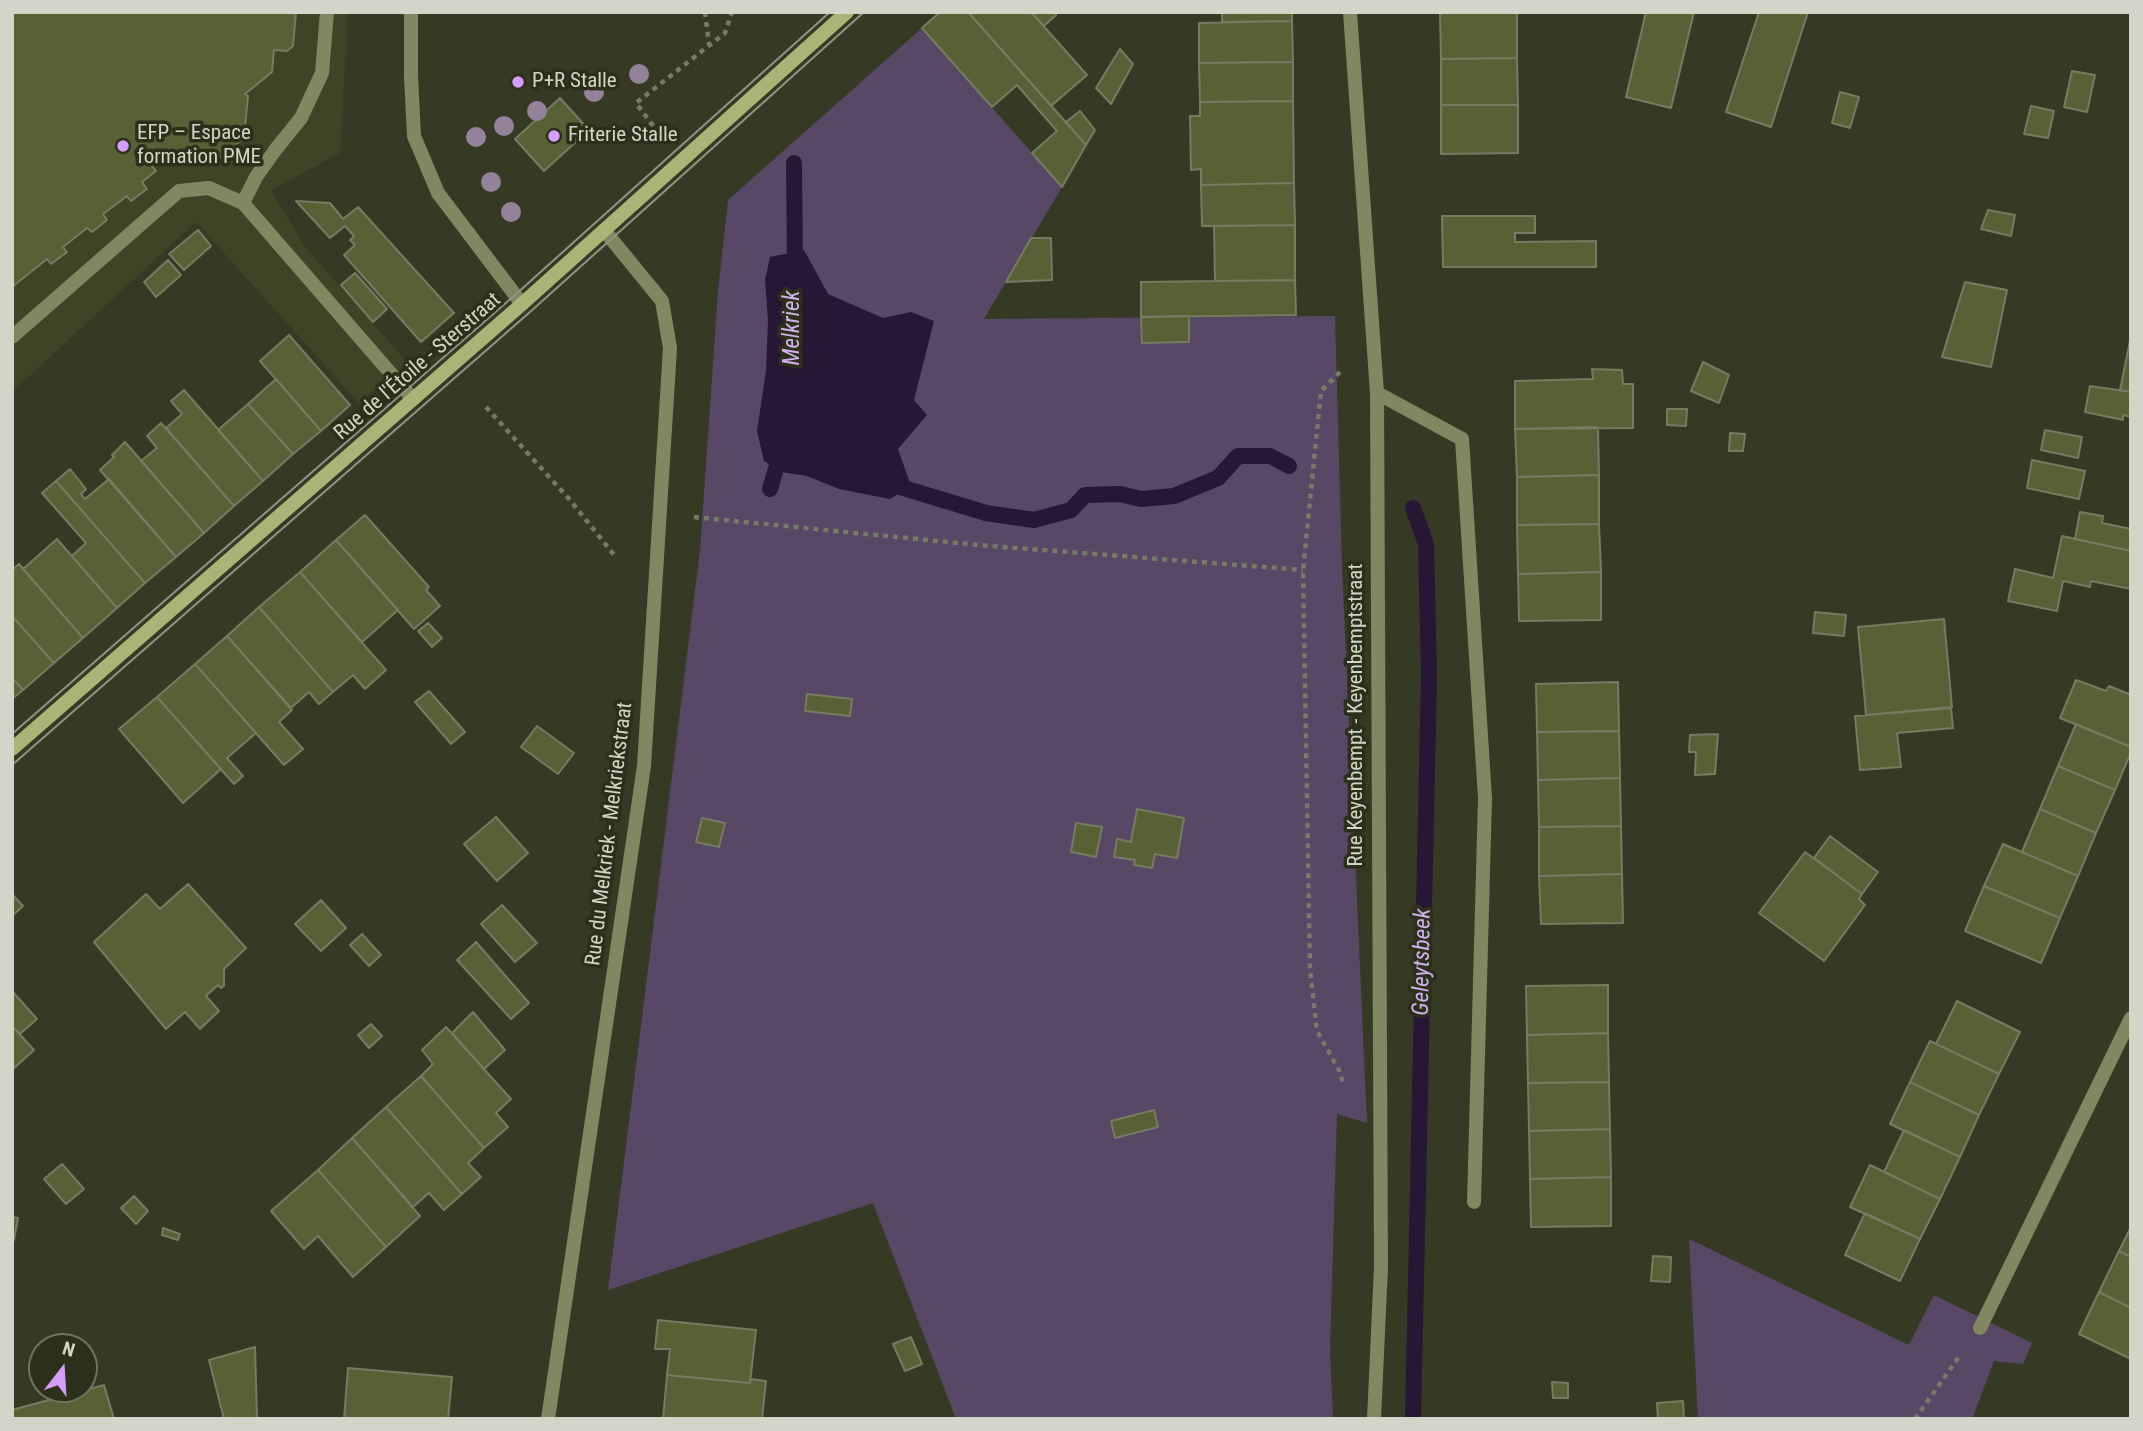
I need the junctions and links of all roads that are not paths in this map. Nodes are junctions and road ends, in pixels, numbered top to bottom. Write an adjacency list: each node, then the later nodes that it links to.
1 (327, 12): 5 (street)
2 (411, 12): 7 (street)
3 (847, 12): 6 (street, Rue de l'Étoile - Sterstraat)
4 (1350, 12): 9 (street, Rue Keyenbempt - Keyenbemptstraat)
5 (243, 203): 8 (street); 10 (street)
6 (604, 230): 7 (street, Rue de l'Étoile - Sterstraat); 15 (street, Rue du Melkriek - Melkriekstraat)
7 (522, 304): 10 (street, Rue de l'Étoile - Sterstraat)
8 (12, 337)
9 (1377, 393): 13 (street); 16 (street, Rue Keyenbempt - Keyenbemptstraat)
10 (413, 399): 11 (street, Rue de l'Étoile - Sterstraat)
11 (12, 750)
12 (2131, 1018): 14 (street)
13 (1474, 1202)
14 (1980, 1328)
15 (548, 1419)
16 (1374, 1419)

